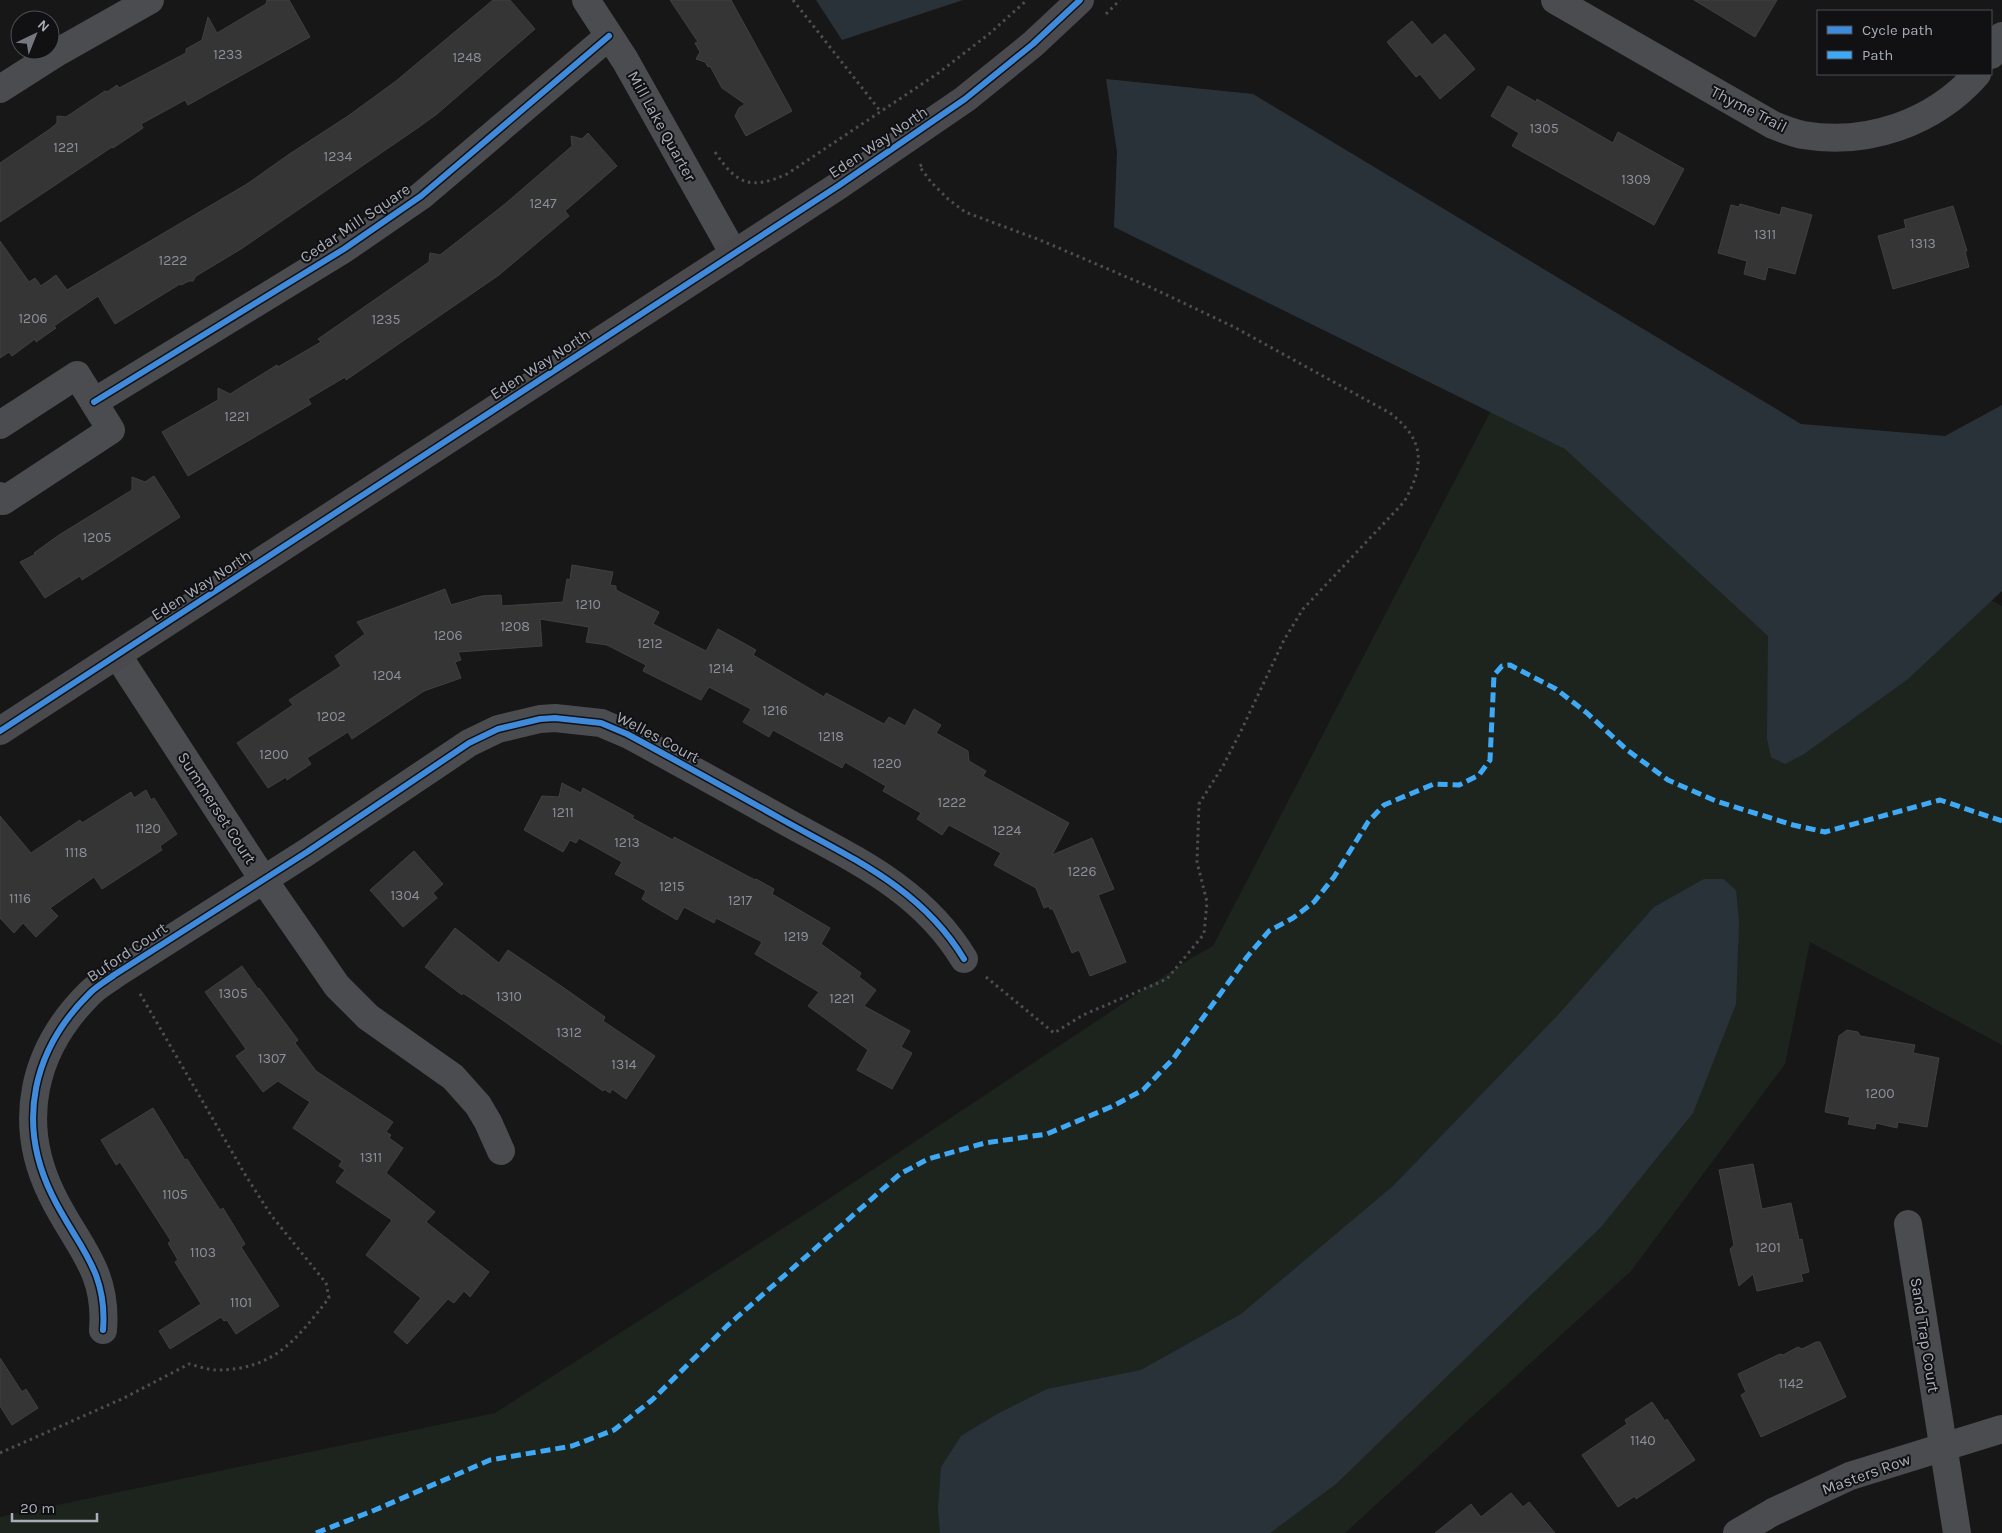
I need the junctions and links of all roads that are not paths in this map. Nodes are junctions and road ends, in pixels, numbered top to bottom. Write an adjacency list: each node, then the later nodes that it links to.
1 (150, 0): 9 (street)
2 (586, 0): 5 (street, Mill Lake Quarter)
3 (1080, 0): 10 (street, Eden Way North)
4 (1555, 0): 8 (street, Thyme Trail)
5 (609, 36): 10 (street, Mill Lake Quarter); 11 (street, Cedar Mill Square)
6 (2002, 36): 7 (street)
7 (1992, 53)
8 (1976, 75)
9 (0, 89)
10 (734, 254): 14 (street, Eden Way North)
11 (94, 402): 12 (street); 13 (street)
12 (0, 425)
13 (0, 496)
14 (118, 656): 15 (street, Eden Way North); 16 (street, Summerset Court)
15 (0, 731)
16 (263, 879): 17 (street, Welles Court); 18 (street, Summerset Court); 20 (street, Buford Court)
17 (964, 959)
18 (501, 1150)
19 (1908, 1224): 22 (street, Sand Trap Court)
20 (103, 1330)
21 (2002, 1430): 22 (street, Masters Row)
22 (1942, 1447): 23 (street, Masters Row); 24 (street, Sand Trap Court)
23 (1737, 1533)
24 (1957, 1533)

